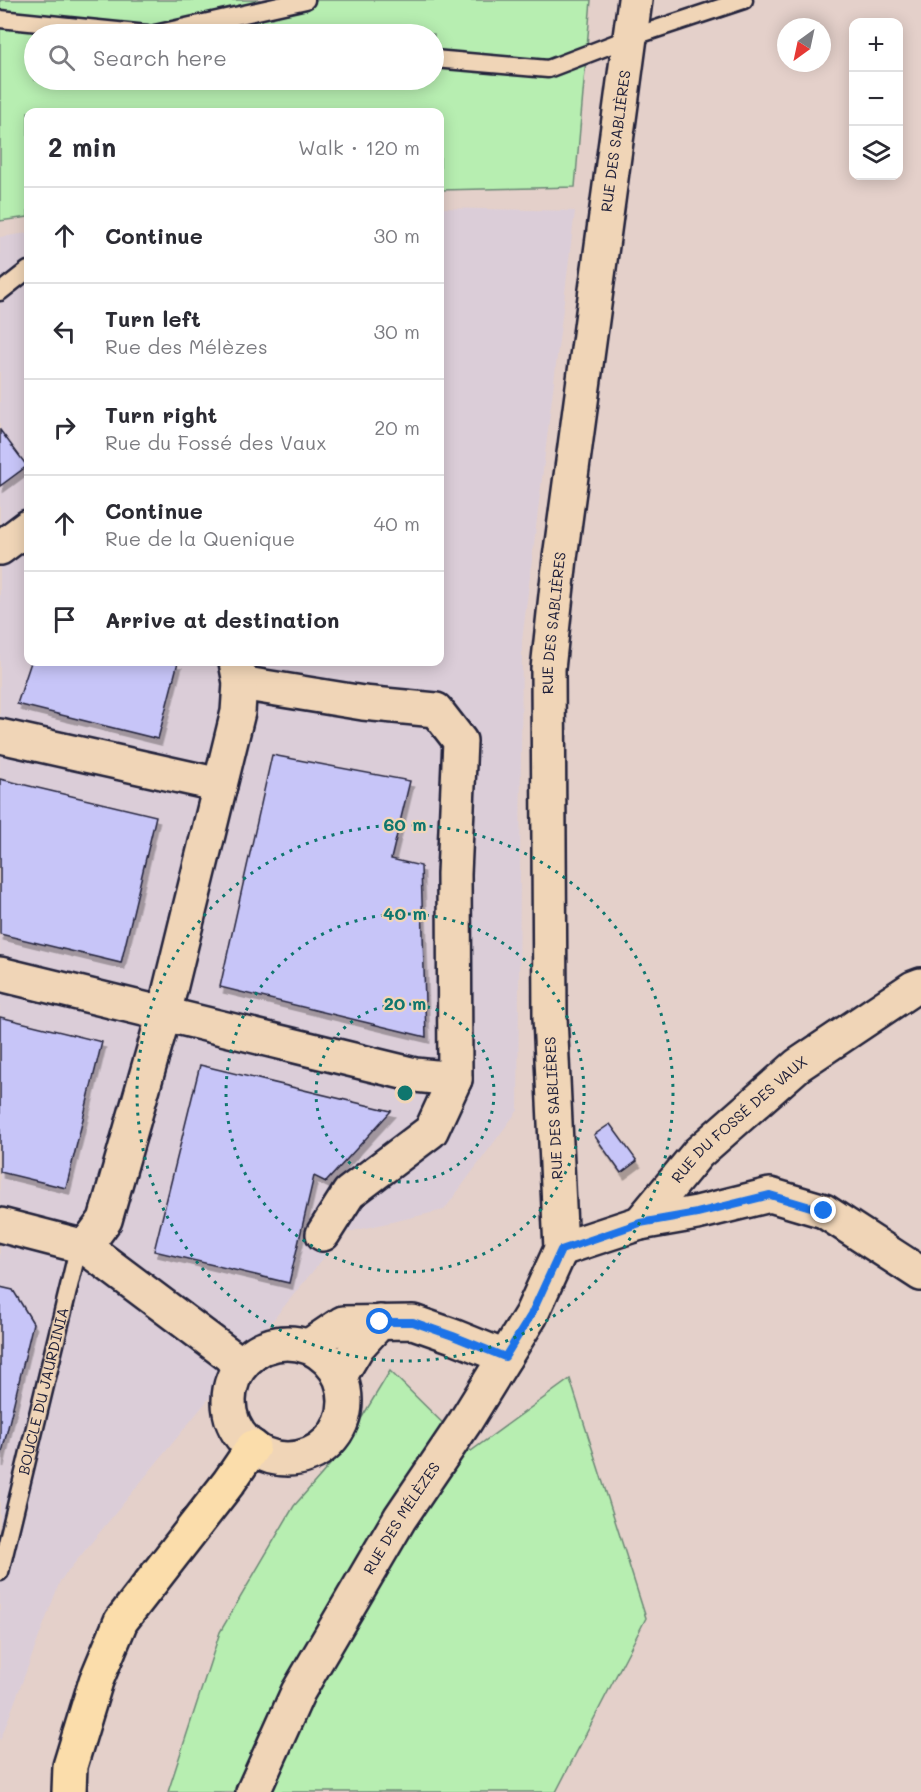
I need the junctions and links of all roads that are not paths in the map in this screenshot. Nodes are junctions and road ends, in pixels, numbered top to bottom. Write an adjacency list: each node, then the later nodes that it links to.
1 (306, 0): 6 (lane)
2 (635, 0): 7 (street, RUE DES SABLIÈRES)
3 (744, 0): 7 (lane)
4 (0, 18): 5 (lane)
5 (55, 24)
6 (199, 24)
7 (629, 38): 8 (lane); 24 (street, RUE DES SABLIÈRES)
8 (444, 60)
9 (24, 273): 10 (lane)
10 (0, 292)
11 (24, 530): 12 (street)
12 (0, 548)
13 (238, 672): 15 (street); 19 (street)
14 (0, 736): 15 (street)
15 (220, 785): 18 (street)
16 (0, 975): 18 (street)
17 (921, 985): 20 (street, RUE DU FOSSÉ DES VAUX)
18 (164, 1014): 19 (street); 23 (street)
19 (455, 1079): 22 (street)
20 (640, 1223): 24 (street); 25 (street)
21 (0, 1225): 23 (street)
22 (323, 1234)
23 (82, 1246): 29 (street); 32 (lane, BOUCLE DU JAURDINIA)
24 (561, 1250): 28 (street, RUE DES MÉLÈZES)
25 (921, 1274)
26 (380, 1322): 27 (street); 28 (street); 30 (street)
27 (309, 1346): 29 (street); 30 (street)
28 (505, 1357): 35 (street, RUE DES MÉLÈZES)
29 (239, 1367): 31 (street)
30 (340, 1376): 31 (street)
31 (253, 1448): 33 (highway)
32 (0, 1572)
33 (69, 1779): 34 (highway)
34 (50, 1792)
35 (253, 1792)

